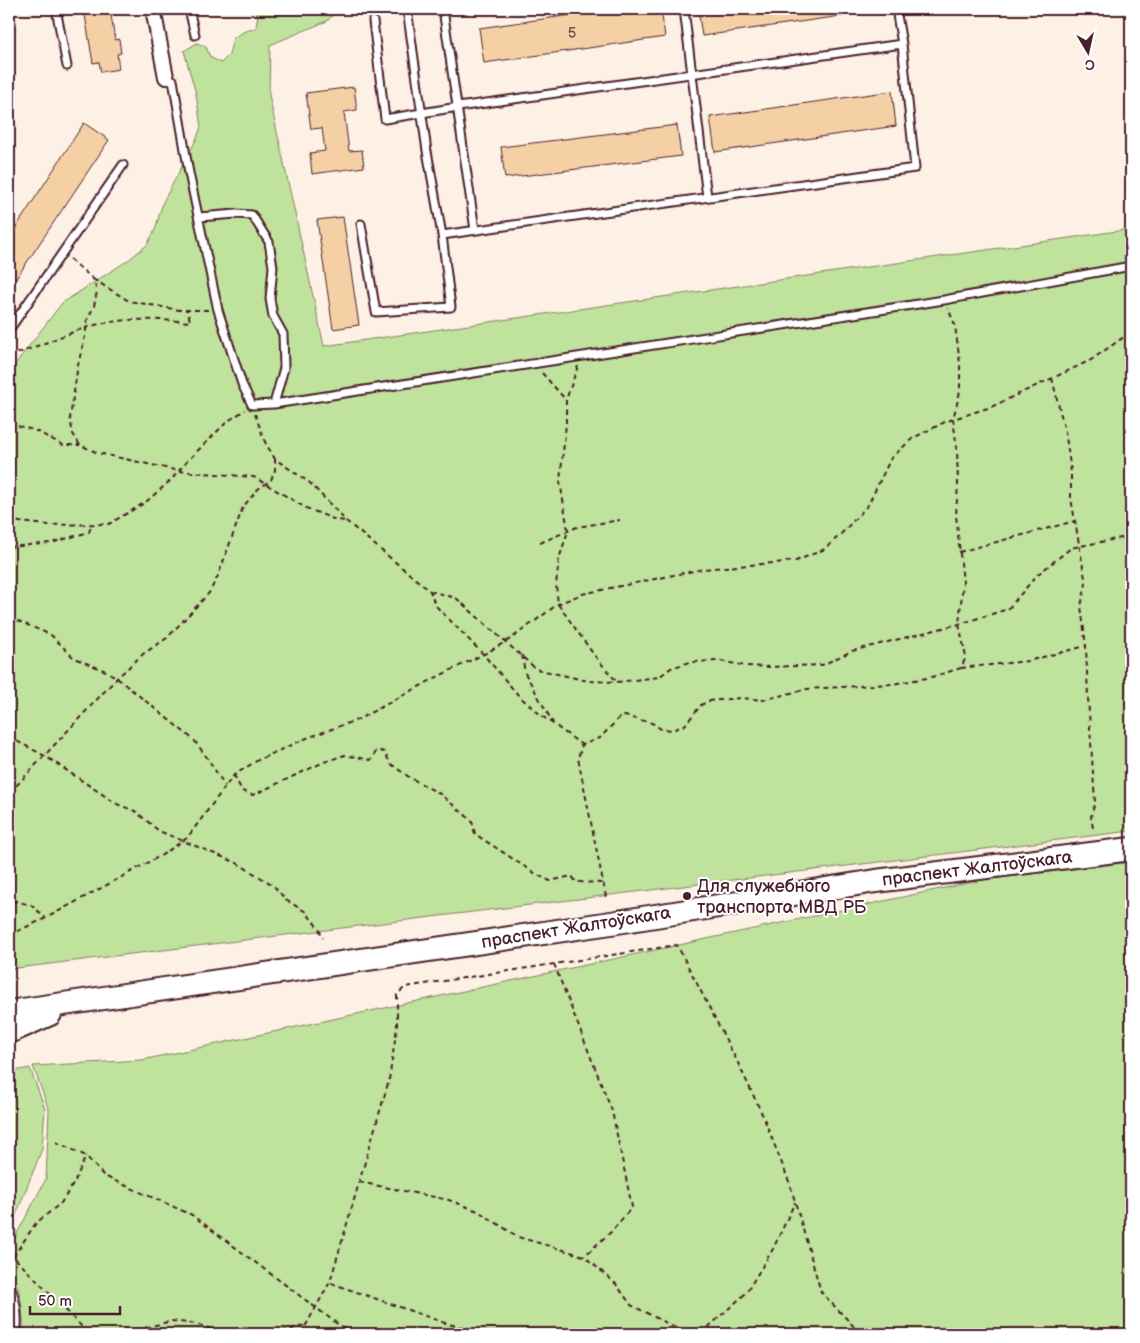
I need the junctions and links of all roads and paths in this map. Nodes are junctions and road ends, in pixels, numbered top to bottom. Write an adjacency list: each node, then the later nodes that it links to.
1 (56, 9): 11 (lane)
2 (153, 9): 13 (street)
3 (189, 9): 9 (lane)
4 (407, 9): 15 (lane)
5 (443, 9): 14 (lane)
6 (684, 9): 12 (lane)
7 (896, 9): 10 (lane)
8 (373, 21): 15 (lane)
9 (195, 34)
10 (902, 44): 12 (lane); 17 (lane)
11 (67, 66)
12 (693, 74): 14 (lane); 17 (lane)
13 (166, 77): 18 (lane)
14 (458, 107): 15 (lane); 20 (lane)
15 (422, 113): 21 (lane)
16 (123, 165): 22 (lane)
17 (707, 197): 20 (lane)
18 (199, 217): 27 (lane); 36 (lane)
19 (361, 224): 21 (lane)
20 (475, 230): 21 (lane)
21 (442, 235)
22 (62, 252): 24 (path); 29 (lane)
23 (1131, 266): 25 (lane)
24 (94, 279): 26 (path); 28 (path)
25 (944, 300): 32 (lane); 38 (path)
26 (188, 310): 27 (path); 28 (path)
27 (218, 310): 37 (lane)
28 (86, 327): 31 (path); 40 (path)
29 (9, 330)
30 (1131, 332): 34 (path)
31 (9, 356)
32 (582, 357): 33 (lane); 35 (path)
33 (534, 364): 35 (path); 36 (lane)
34 (1052, 378): 38 (path); 47 (path)
35 (566, 400): 49 (path)
36 (274, 404): 37 (lane)
37 (252, 405): 41 (path); 42 (path)
38 (954, 419): 54 (path); 56 (path)
39 (9, 424): 40 (path)
40 (80, 445): 42 (path)
41 (275, 459): 43 (path); 46 (path)
42 (178, 471): 43 (path); 48 (path)
43 (266, 483): 46 (path); 64 (path)
44 (9, 506): 48 (path)
45 (620, 520): 49 (path)
46 (346, 521): 55 (path)
47 (1075, 521): 52 (path); 54 (path)
48 (92, 524): 53 (path)
49 (568, 531): 51 (path); 56 (path)
50 (1131, 536): 52 (path)
51 (540, 543)
52 (1079, 546): 58 (path); 60 (path)
53 (9, 547)
54 (959, 552): 58 (path)
55 (430, 591): 59 (path); 61 (path)
56 (558, 604): 59 (path); 65 (path)
57 (9, 617): 64 (path)
58 (959, 624): 63 (path); 65 (path)
59 (506, 641): 61 (path); 62 (path)
60 (1086, 646): 63 (path); 73 (path)
61 (483, 654): 66 (path); 70 (path)
62 (522, 656): 65 (path); 66 (path)
63 (961, 668): 68 (path)
64 (117, 678): 69 (path); 71 (path)
65 (617, 682)
66 (554, 725): 68 (path)
67 (9, 737): 69 (path)
68 (582, 745): 76 (path)
69 (45, 756): 72 (path); 74 (path)
70 (234, 774): 71 (path); 76 (path)
71 (225, 786): 74 (path)
72 (9, 791)
73 (1093, 828)
74 (181, 842): 79 (path); 81 (path)
75 (1131, 849): 83 (main road, праспект Жалтоўскага)
76 (604, 883): 78 (path)
77 (9, 884): 79 (path)
78 (606, 898)
79 (46, 918): 80 (path)
80 (9, 935)
81 (323, 938)
82 (554, 964): 88 (path); 89 (path); 91 (path)
83 (81, 1002): 84 (main road, праспект Жалтоўскага); 85 (main road, праспект Жалтоўскага)
84 (9, 1012)
85 (9, 1032)
86 (56, 1142): 87 (path)
87 (86, 1156): 92 (path); 95 (path)
88 (359, 1182): 91 (path); 93 (path)
89 (795, 1202): 106 (path); 107 (path)
90 (9, 1252): 92 (path)
91 (584, 1256): 105 (path)
92 (13, 1257): 98 (path)
93 (330, 1282): 95 (path); 104 (path)
94 (9, 1284): 97 (lane)
95 (316, 1307): 96 (path); 103 (path)
96 (306, 1325): 101 (path); 102 (path)
97 (16, 1334)
98 (89, 1334)
99 (119, 1334): 100 (path)
100 (244, 1334)
101 (273, 1334)
102 (301, 1334)
103 (351, 1334)
104 (493, 1334)
105 (688, 1334)
106 (702, 1334)
107 (860, 1334)

